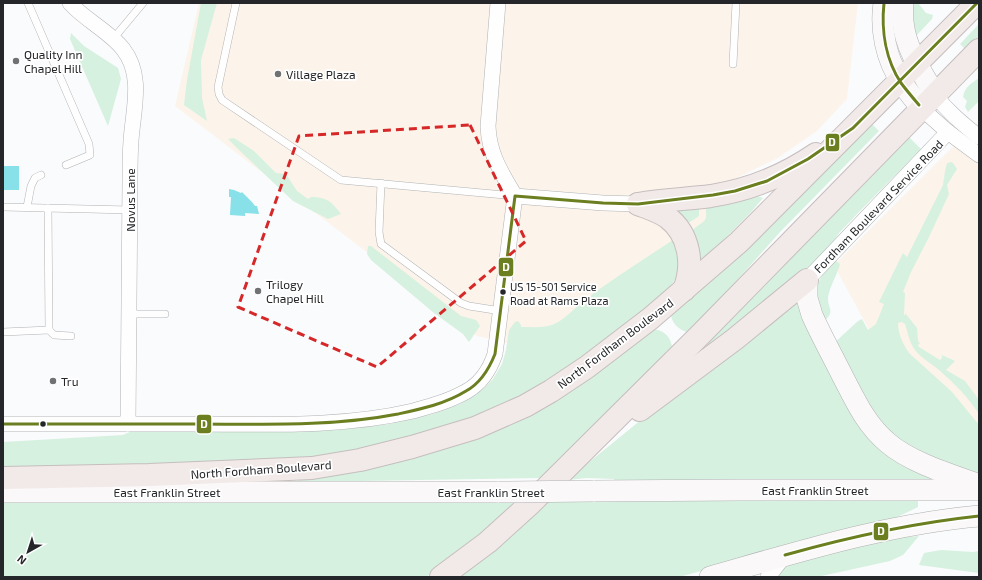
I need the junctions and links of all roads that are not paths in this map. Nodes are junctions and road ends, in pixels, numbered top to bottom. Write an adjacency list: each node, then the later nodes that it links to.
1 (28, 3): 20 (lane)
2 (70, 3): 10 (street, Novus Lane)
3 (143, 3): 10 (lane)
4 (236, 3): 22 (lane)
5 (498, 3): 23 (street)
6 (736, 3): 12 (lane)
7 (884, 3): 14 (main road)
8 (903, 3): 13 (main road)
9 (977, 3): 13 (highway, North Fordham Boulevard)
10 (113, 39): 28 (street, Novus Lane)
11 (979, 50): 15 (highway)
12 (733, 64)
13 (917, 64): 14 (highway, North Fordham Boulevard); 15 (main road)
14 (900, 81): 15 (main road); 16 (highway, North Fordham Boulevard)
15 (929, 102): 17 (street); 18 (street); 39 (highway)
16 (853, 128): 24 (highway); 30 (highway, North Fordham Boulevard)
17 (948, 132): 19 (street); 29 (street, Fordham Boulevard Service Road)
18 (979, 137)
19 (979, 154)
20 (66, 165)
21 (41, 175): 26 (lane)
22 (380, 183): 23 (lane); 31 (lane)
23 (515, 196): 24 (street); 31 (street)
24 (638, 204): 30 (highway)
25 (3, 207): 26 (lane)
26 (27, 208): 27 (lane)
27 (48, 208): 28 (lane); 34 (lane)
28 (130, 210): 32 (street, Novus Lane)
29 (807, 280): 39 (highway); 41 (main road)
30 (684, 290): 40 (highway, North Fordham Boulevard)
31 (501, 311): 38 (street)
32 (130, 314): 33 (lane); 38 (street, Novus Lane)
33 (165, 314)
34 (50, 330): 35 (lane); 36 (lane)
35 (3, 332)
36 (71, 336)
37 (3, 424): 38 (street)
38 (128, 424)
39 (585, 449): 46 (highway)
40 (3, 478)
41 (979, 484)
42 (979, 490): 43 (main road, East Franklin Street, bridge)
43 (3, 492)
44 (979, 516): 45 (main road)
45 (786, 556): 47 (main road); 48 (street)
46 (441, 577)
47 (710, 577)
48 (768, 577)

